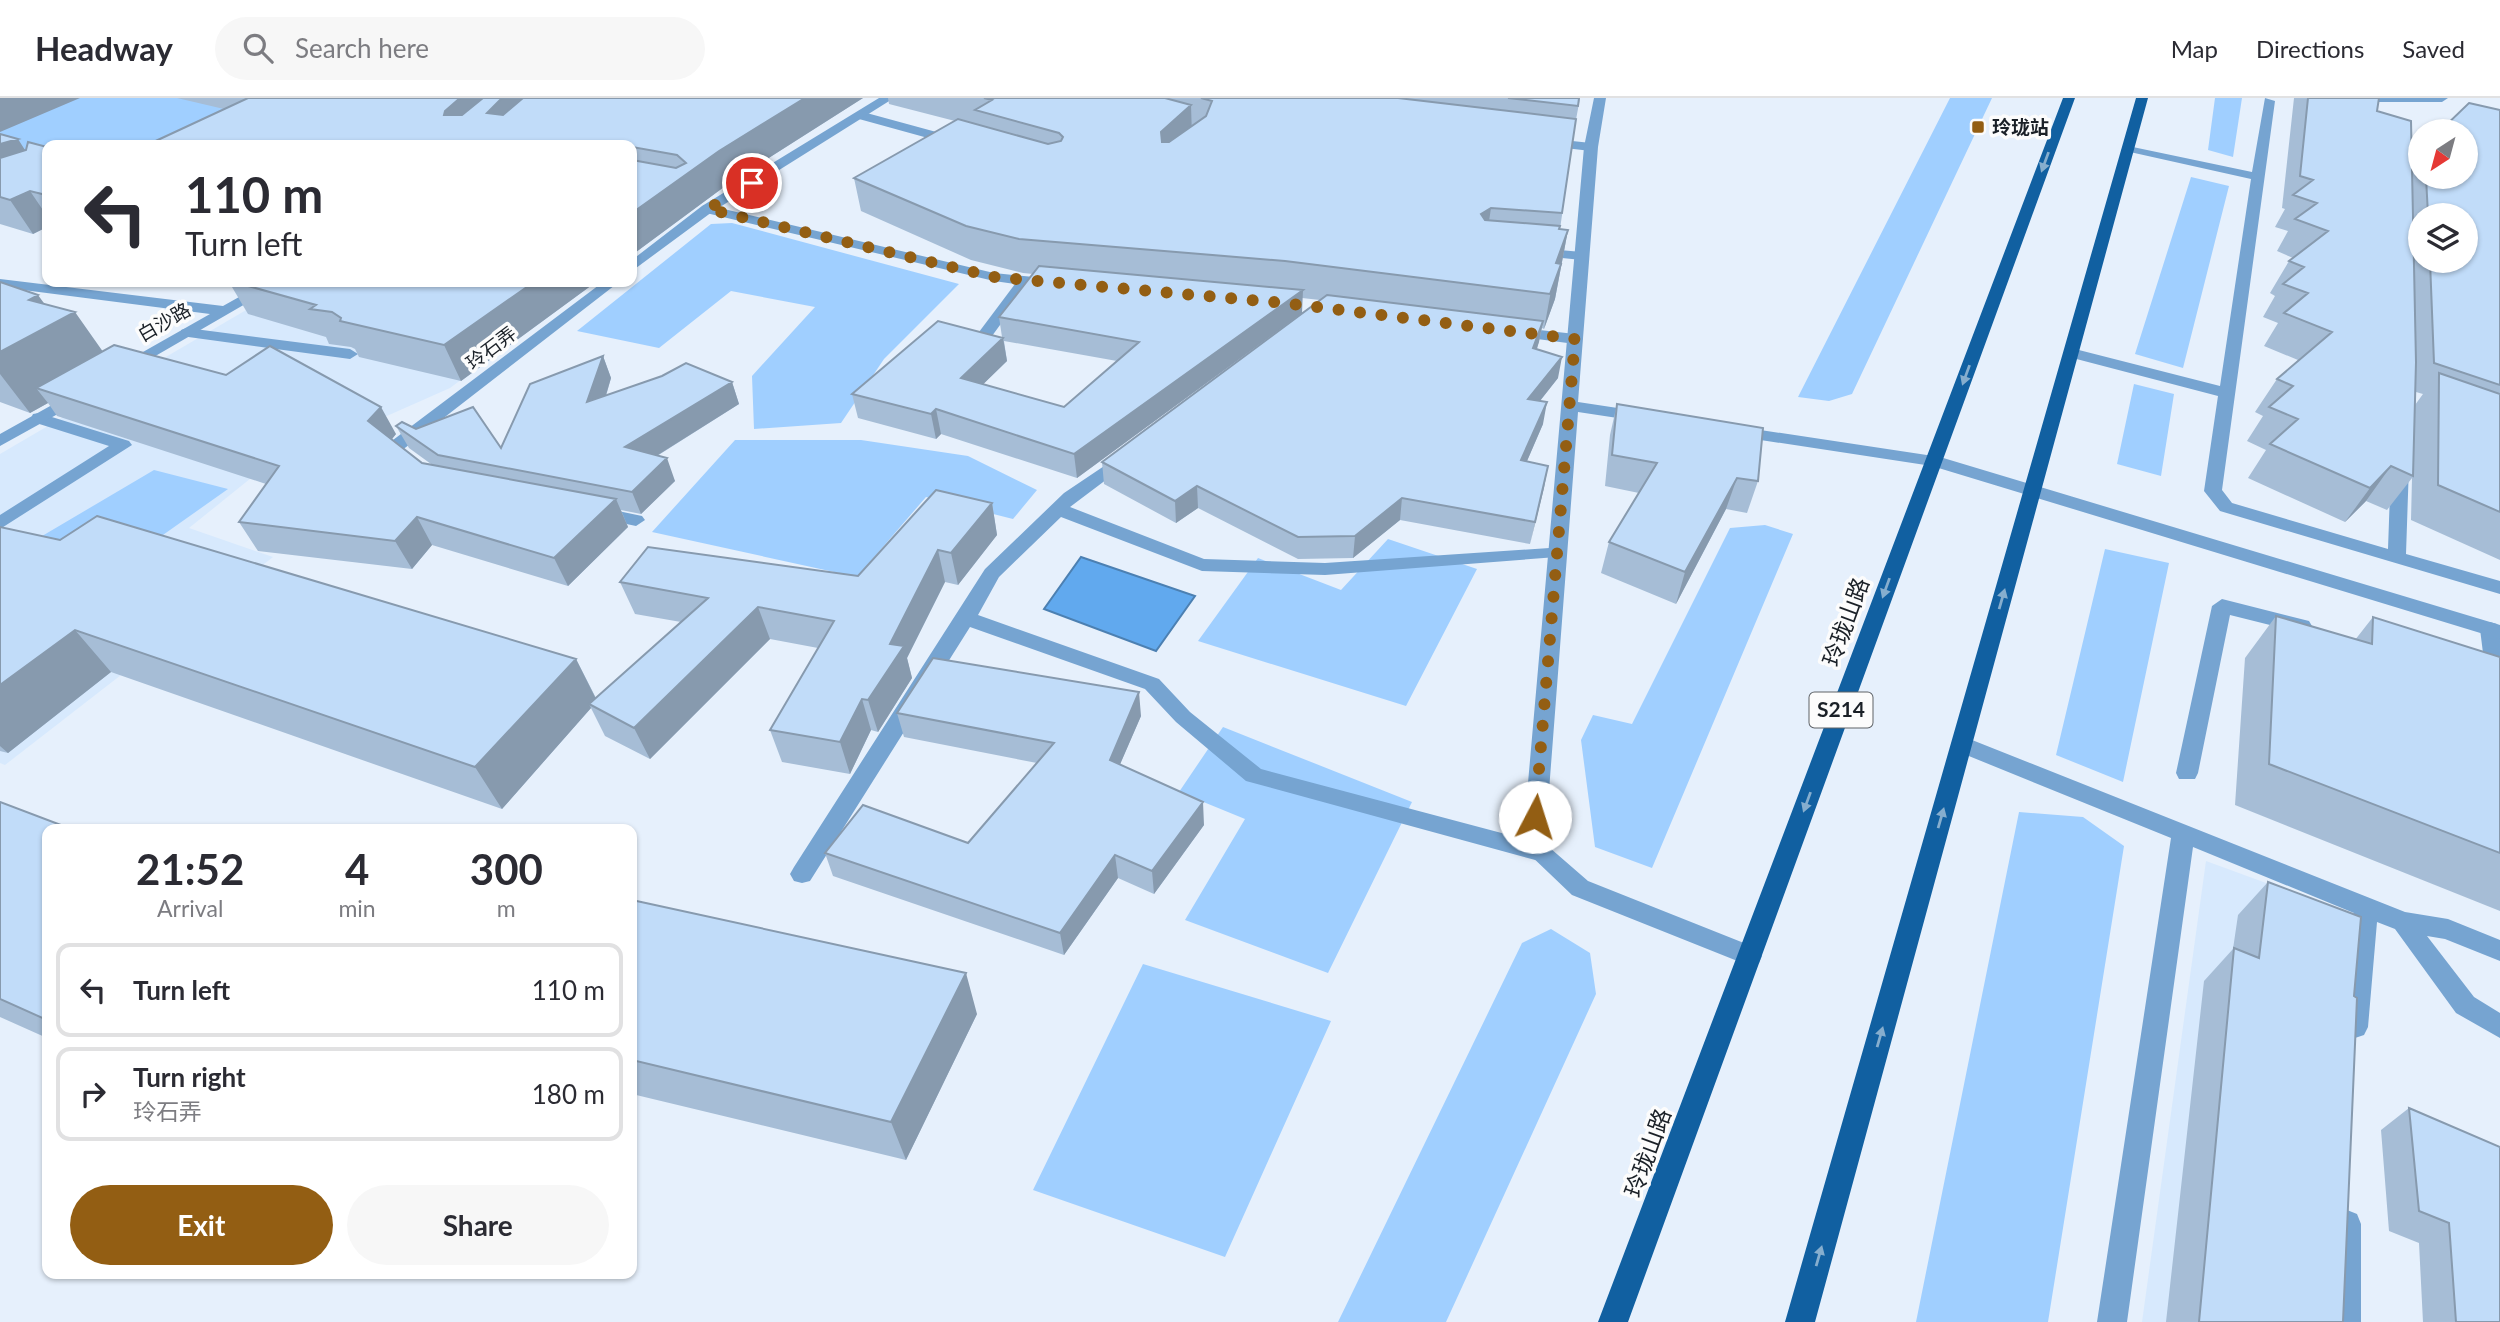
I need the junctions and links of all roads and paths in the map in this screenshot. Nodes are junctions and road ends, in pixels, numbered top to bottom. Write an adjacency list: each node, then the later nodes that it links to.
1 (888, 98): 8 (street)
2 (1600, 98): 11 (street)
3 (2069, 98): 38 (main road, 玲珑山路 / S214, one-way to 38)
4 (2143, 98): 12 (main road)
5 (2379, 98): 6 (street)
6 (2442, 98)
7 (2269, 101): 13 (street)
8 (863, 116): 10 (street); 14 (street)
9 (1523, 139): 11 (street)
10 (966, 145)
11 (1591, 147): 16 (street)
12 (2128, 150): 13 (street); 28 (main road)
13 (2259, 177): 30 (street)
14 (708, 209): 17 (street); 18 (street)
15 (1527, 251): 16 (street)
16 (1581, 256): 26 (street)
17 (637, 263)
18 (1025, 280): 20 (street); 27 (street)
19 (0, 283): 23 (street)
20 (1065, 284)
21 (267, 287): 23 (street, 白沙路)
22 (605, 287): 39 (street, 玲石弄)
23 (225, 311): 25 (street, 白沙路)
24 (1495, 330): 26 (street)
25 (187, 333): 29 (street); 32 (street, 白沙路)
26 (1575, 339): 31 (street)
27 (978, 344)
28 (2071, 353): 30 (street); 40 (main road)
29 (350, 354)
30 (2227, 393): 46 (street)
31 (1570, 406): 33 (street); 45 (street)
32 (39, 418): 35 (street, 白沙路); 44 (street)
33 (1664, 420)
34 (1718, 428): 38 (street)
35 (0, 440)
36 (1145, 443): 41 (street)
37 (2401, 450): 46 (street)
38 (1934, 461): 40 (street); 61 (main road, 玲珑山路 / S214, one-way to 61)
39 (414, 462)
40 (2033, 492): 49 (street); 53 (main road, one-way to 40)
41 (1058, 509): 45 (street); 48 (street)
42 (581, 510): 43 (street)
43 (635, 520)
44 (0, 523)
45 (1557, 551): 56 (street)
46 (2397, 557): 47 (street)
47 (2500, 588)
48 (966, 618): 56 (street); 57 (street)
49 (2495, 630): 52 (street)
50 (2326, 633): 54 (street)
51 (2470, 670): 52 (street)
52 (2498, 678)
53 (1962, 744): 55 (street); 66 (main road, one-way to 53)
54 (2187, 773)
55 (2183, 834): 58 (street); 67 (street)
56 (1539, 852): 61 (street)
57 (802, 874)
58 (2367, 907): 59 (street); 63 (street)
59 (2403, 922): 60 (street); 62 (street)
60 (2500, 951)
61 (1750, 956): 65 (main road, 玲珑山路 / S214)
62 (2500, 1027)
63 (2352, 1057)
64 (2347, 1203): 68 (street)
65 (1613, 1322)
66 (1800, 1322)
67 (2112, 1322)
68 (2346, 1322)

